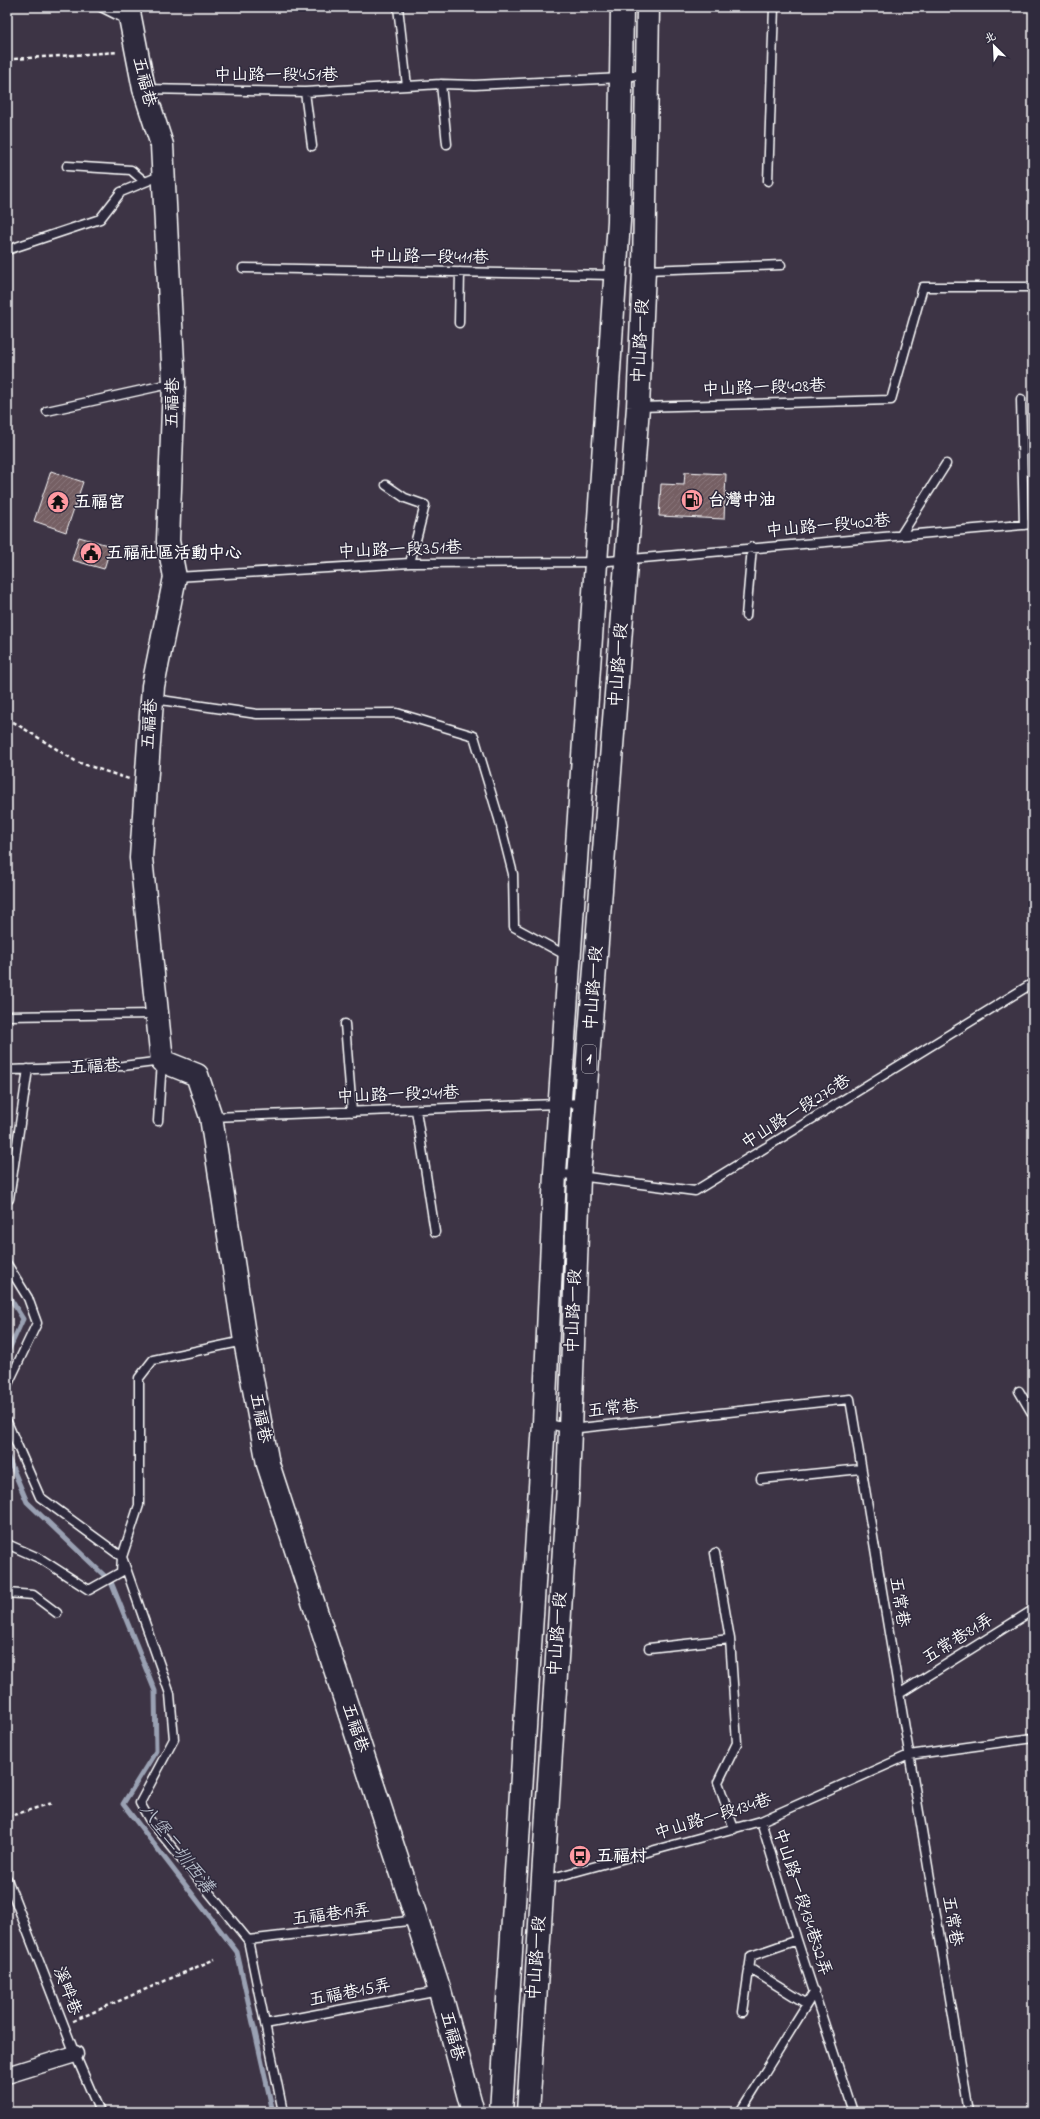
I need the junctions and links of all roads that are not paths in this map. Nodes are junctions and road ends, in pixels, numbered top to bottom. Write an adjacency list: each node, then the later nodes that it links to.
1 (101, 7): 6 (lane, 五福巷)
2 (398, 7): 10 (lane)
3 (622, 7): 8 (main road, 中山路一段 / 1)
4 (648, 7): 7 (main road, 中山路一段 / 1)
5 (774, 7): 17 (lane)
6 (130, 15): 11 (main road, 五福巷)
7 (648, 73): 8 (lane, 中山路一段451巷); 22 (main road, 中山路一段 / 1)
8 (622, 78): 9 (lane, 中山路一段451巷); 24 (main road, 中山路一段 / 1)
9 (441, 84): 10 (lane, 中山路一段451巷); 13 (lane)
10 (407, 86): 12 (lane, 中山路一段451巷)
11 (144, 89): 12 (lane, 中山路一段451巷); 16 (main road, 五福巷)
12 (305, 92): 14 (lane)
13 (447, 144)
14 (312, 146)
15 (67, 166): 18 (lane)
16 (164, 174): 18 (lane); 27 (main road, 五福巷)
17 (768, 180)
18 (145, 182): 19 (lane)
19 (7, 250)
20 (781, 265): 22 (lane)
21 (243, 268): 23 (lane, 中山路一段411巷)
22 (644, 270): 29 (main road, 中山路一段 / 1)
23 (460, 272): 24 (lane, 中山路一段411巷); 26 (lane)
24 (615, 275): 38 (main road, 中山路一段 / 1)
25 (1033, 287): 29 (lane, 中山路一段428巷)
26 (459, 323)
27 (174, 383): 30 (lane); 40 (main road, 五福巷)
28 (1021, 399): 34 (lane)
29 (638, 407): 37 (main road, 中山路一段 / 1)
30 (47, 410)
31 (946, 464): 35 (lane)
32 (386, 485): 39 (lane)
33 (1033, 524): 34 (lane, 中山路一段402巷)
34 (1024, 525): 35 (lane, 中山路一段402巷)
35 (901, 535): 36 (lane, 中山路一段402巷)
36 (752, 547): 37 (lane, 中山路一段402巷); 41 (lane)
37 (626, 559): 38 (lane, 中山路一段351巷); 51 (main road, 中山路一段 / 1)
38 (597, 562): 39 (lane, 中山路一段351巷); 43 (main road, 中山路一段 / 1)
39 (410, 563): 40 (lane, 中山路一段351巷)
40 (175, 577): 42 (main road, 五福巷)
41 (746, 616)
42 (152, 699): 43 (lane); 45 (main road, 五福巷)
43 (569, 958): 52 (main road, 中山路一段 / 1)
44 (1033, 984): 58 (lane, 中山路一段276巷)
45 (159, 1014): 46 (lane); 48 (main road, 五福巷)
46 (7, 1016)
47 (345, 1024): 54 (lane)
48 (162, 1061): 49 (lane, 五福巷); 55 (main road, 五福巷); 56 (lane)
49 (28, 1069): 50 (lane, 五福巷); 59 (lane)
50 (7, 1070)
51 (586, 1103): 52 (lane, 中山路一段241巷); 58 (main road, 中山路一段 / 1)
52 (559, 1104): 53 (lane, 中山路一段241巷); 57 (main road, 中山路一段 / 1)
53 (416, 1110): 54 (lane, 中山路一段241巷); 60 (lane)
54 (352, 1112): 55 (lane, 中山路一段241巷)
55 (211, 1117): 62 (main road, 五福巷)
56 (158, 1121)
57 (555, 1173): 58 (lane, 中山路一段276巷); 67 (main road, 中山路一段 / 1)
58 (579, 1177): 68 (main road, 中山路一段 / 1)
59 (7, 1199)
60 (435, 1232)
61 (7, 1264): 63 (lane)
62 (245, 1341): 73 (lane); 86 (main road, 五福巷)
63 (7, 1386)
64 (1019, 1391): 65 (lane)
65 (1033, 1415)
66 (7, 1422): 73 (lane)
67 (544, 1423): 68 (lane, 五常巷); 100 (main road, 中山路一段 / 1)
68 (570, 1429): 69 (lane, 五常巷); 85 (main road, 中山路一段 / 1)
69 (861, 1469): 70 (lane); 79 (lane, 五常巷)
70 (761, 1479)
71 (7, 1544): 73 (lane)
72 (715, 1553): 77 (lane)
73 (122, 1556): 87 (lane)
74 (7, 1593): 76 (lane)
75 (1033, 1610): 79 (lane, 五常巷81弄)
76 (57, 1613)
77 (730, 1639): 78 (lane); 83 (lane)
78 (649, 1648)
79 (899, 1694): 81 (lane, 五常巷)
80 (1033, 1738): 81 (lane, 中山路一段134巷)
81 (909, 1755): 82 (lane, 中山路一段134巷); 104 (lane, 五常巷)
82 (761, 1821): 83 (lane, 中山路一段134巷); 88 (lane, 中山路一段134巷32弄)
83 (734, 1829): 85 (lane, 中山路一段134巷)
84 (7, 1879): 95 (lane, 溪畔巷)
85 (542, 1880): 101 (main road, 中山路一段 / 1)
86 (417, 1920): 87 (lane, 五福巷19弄); 90 (main road, 五福巷)
87 (248, 1940): 94 (lane)
88 (797, 1940): 89 (lane); 91 (lane, 中山路一段134巷32弄)
89 (749, 1968): 92 (lane); 93 (lane)
90 (440, 1991): 94 (lane, 五福巷15弄); 99 (main road, 五福巷)
91 (815, 1991): 92 (lane, 中山路一段134巷32弄); 103 (lane, 中山路一段134巷32弄)
92 (807, 2004): 102 (lane, 中山路一段134巷32弄)
93 (743, 2012)
94 (265, 2024): 98 (lane)
95 (75, 2054): 96 (street); 97 (lane, 溪畔巷)
96 (7, 2075)
97 (100, 2112)
98 (283, 2112)
99 (472, 2112)
100 (501, 2112)
101 (528, 2112)
102 (740, 2112)
103 (853, 2112)
104 (969, 2112)

